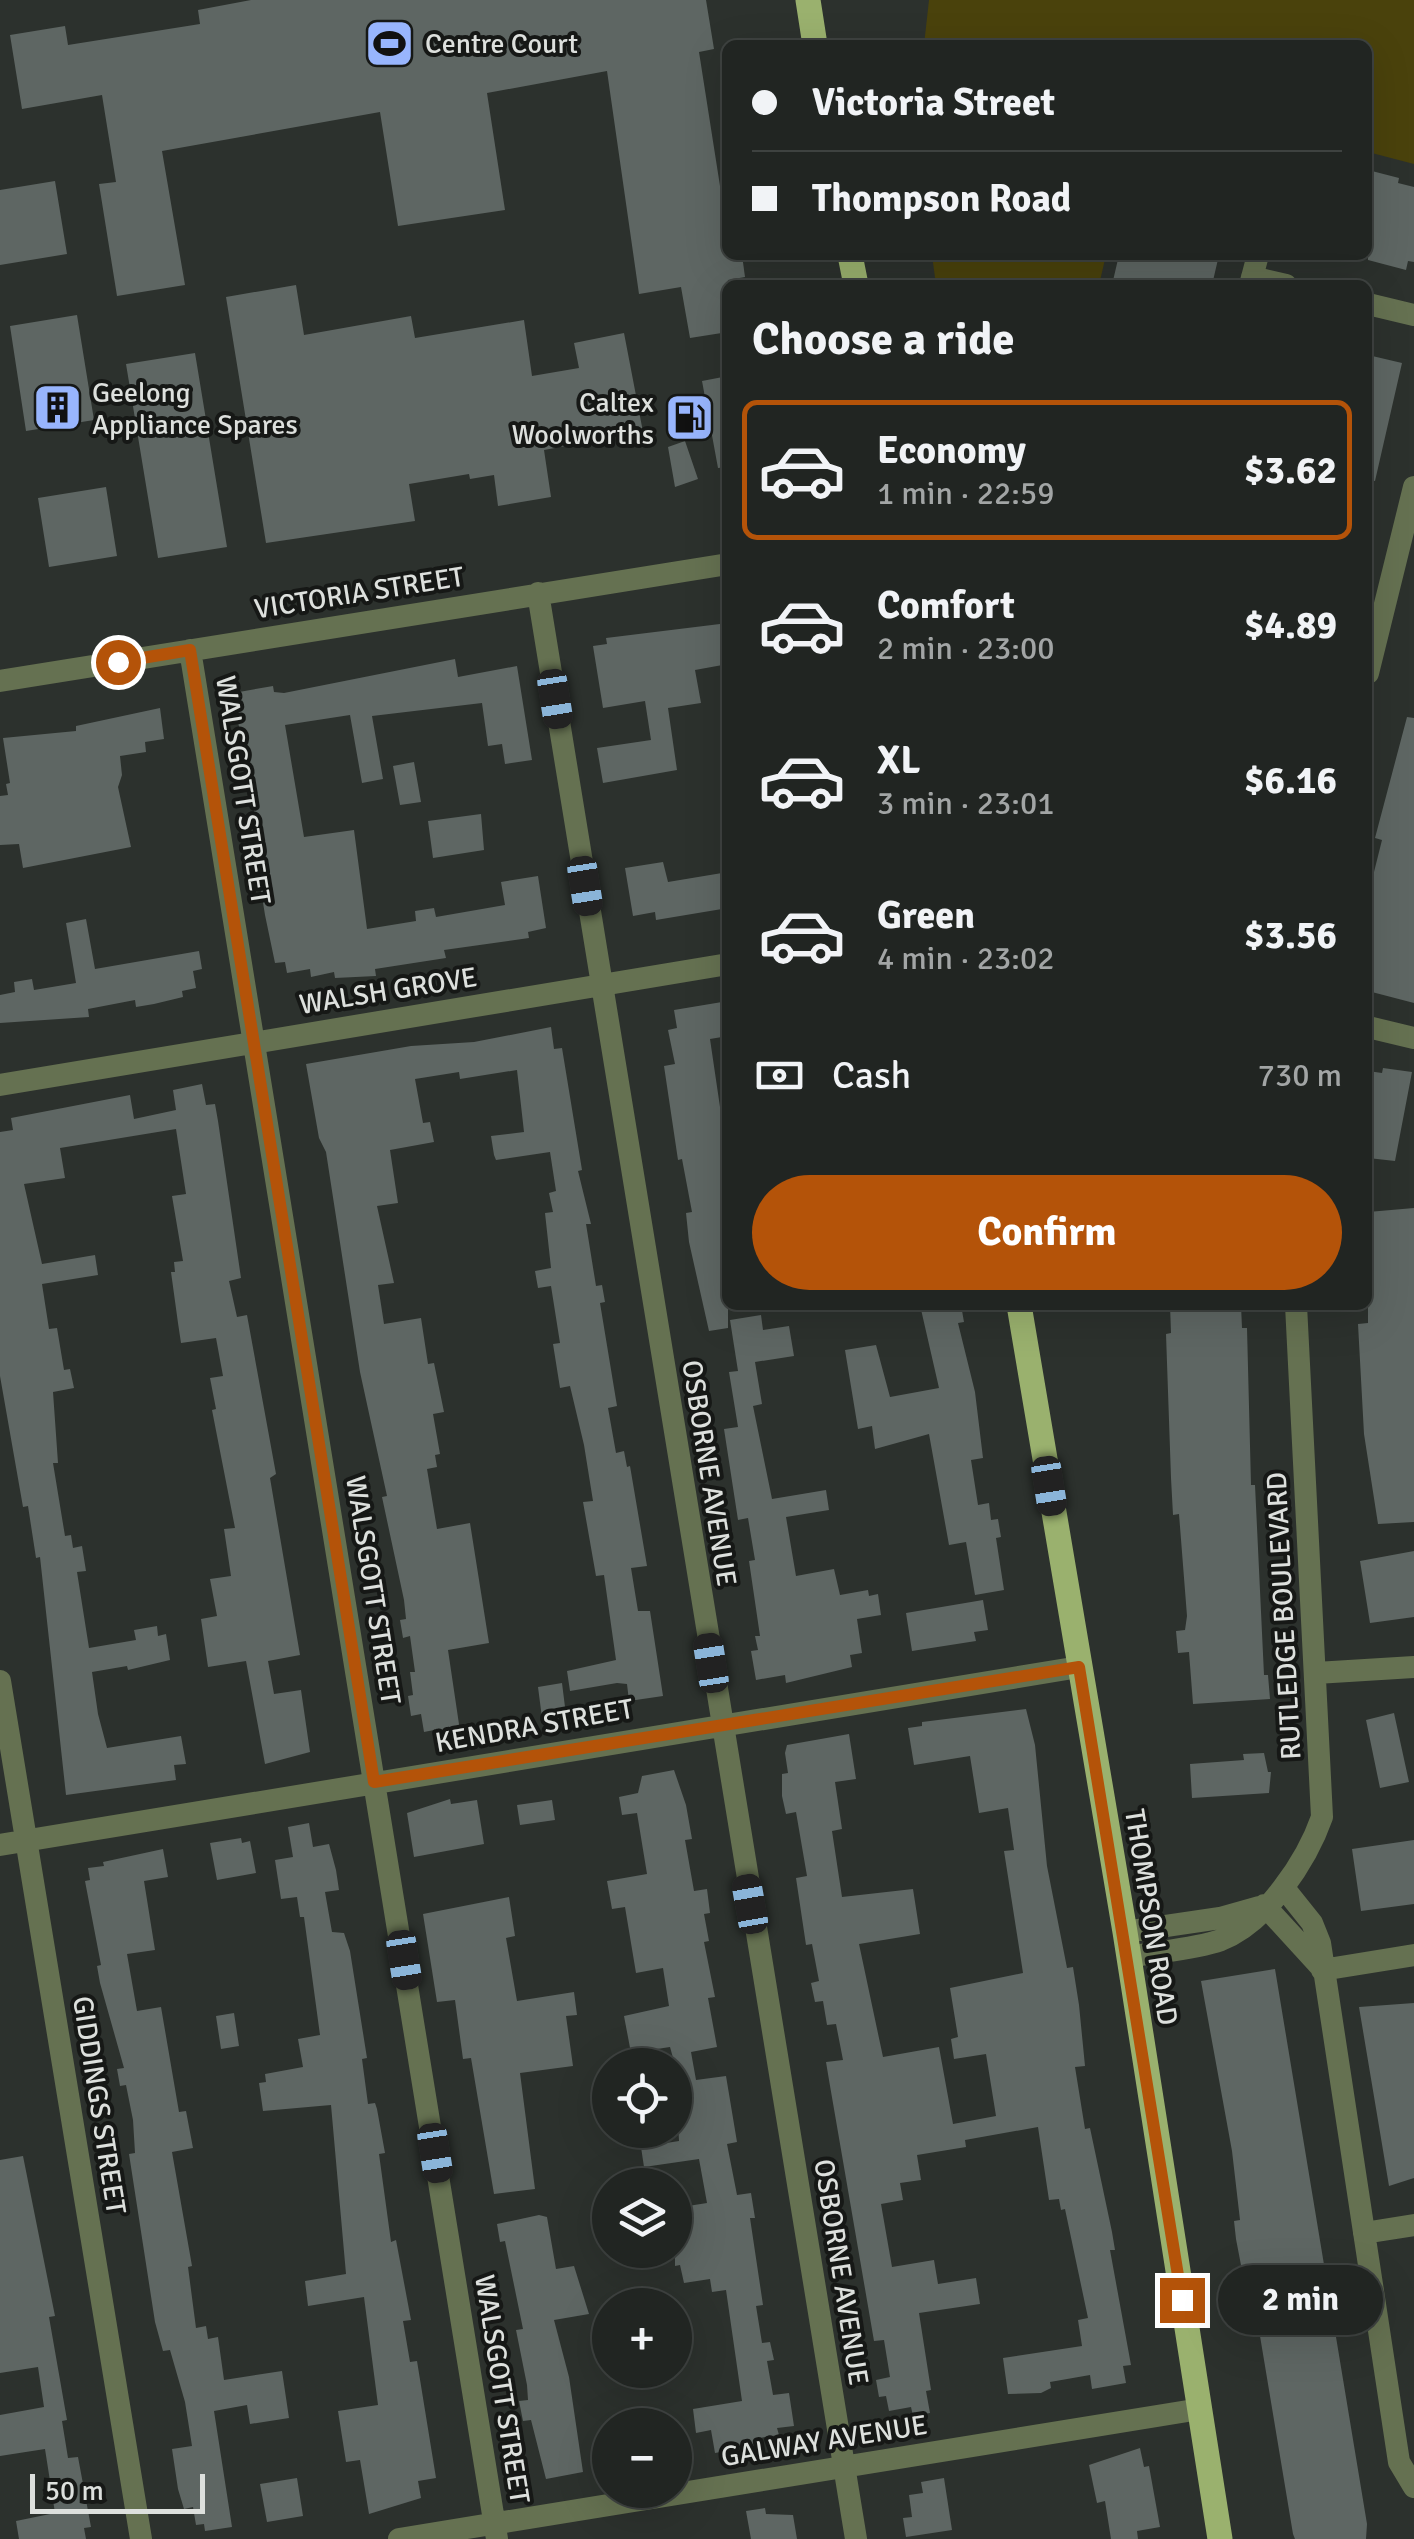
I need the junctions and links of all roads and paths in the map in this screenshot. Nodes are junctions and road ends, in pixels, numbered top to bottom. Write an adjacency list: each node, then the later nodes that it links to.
1 (808, 0): 2 (main road)
2 (814, 40)
3 (1372, 305): 4 (street)
4 (1414, 316)
5 (1414, 488): 8 (street)
6 (722, 565): 7 (street, VICTORIA STREET)
7 (538, 593): 10 (street, VICTORIA STREET); 13 (street, OSBORNE AVENUE)
8 (1376, 607): 9 (street)
9 (1372, 640)
10 (190, 650): 11 (street, VICTORIA STREET); 16 (street, WALSGOTT STREET)
11 (0, 682)
12 (722, 965): 13 (street, WALSH GROVE)
13 (601, 986): 16 (street, WALSH GROVE); 24 (street, OSBORNE AVENUE)
14 (1372, 1028): 15 (street)
15 (1414, 1038)
16 (254, 1042): 17 (street, WALSH GROVE); 25 (street, WALSGOTT STREET)
17 (0, 1085)
18 (1020, 1310): 20 (main road, THOMPSON ROAD)
19 (1296, 1310): 22 (street, RUTLEDGE BOULEVARD)
20 (1079, 1667): 24 (street, KENDRA STREET); 30 (main road, THOMPSON ROAD)
21 (1414, 1667): 22 (street)
22 (1316, 1673): 28 (street, RUTLEDGE BOULEVARD)
23 (0, 1681): 26 (street, GIDDINGS STREET)
24 (720, 1724): 25 (street, KENDRA STREET); 36 (street, OSBORNE AVENUE)
25 (374, 1782): 26 (street, KENDRA STREET); 38 (street, WALSGOTT STREET)
26 (26, 1841): 27 (street, KENDRA STREET); 39 (street, GIDDINGS STREET)
27 (0, 1845)
28 (1284, 1888): 29 (street, RUTLEDGE BOULEVARD); 32 (street)
29 (1264, 1905): 30 (street, RUTLEDGE BOULEVARD); 32 (street)
30 (1127, 1944): 35 (main road, THOMPSON ROAD)
31 (1414, 1955): 32 (street)
32 (1322, 1970): 34 (street)
33 (1414, 2225): 34 (street)
34 (1364, 2233): 37 (street)
35 (1200, 2409): 36 (street, GALWAY AVENUE); 42 (main road, THOMPSON ROAD)
36 (844, 2467): 38 (street, GALWAY AVENUE); 41 (street, OSBORNE AVENUE)
37 (1414, 2487)
38 (496, 2531): 40 (street, GALWAY AVENUE)
39 (141, 2539)
40 (399, 2539)
41 (856, 2539)
42 (1220, 2539)

